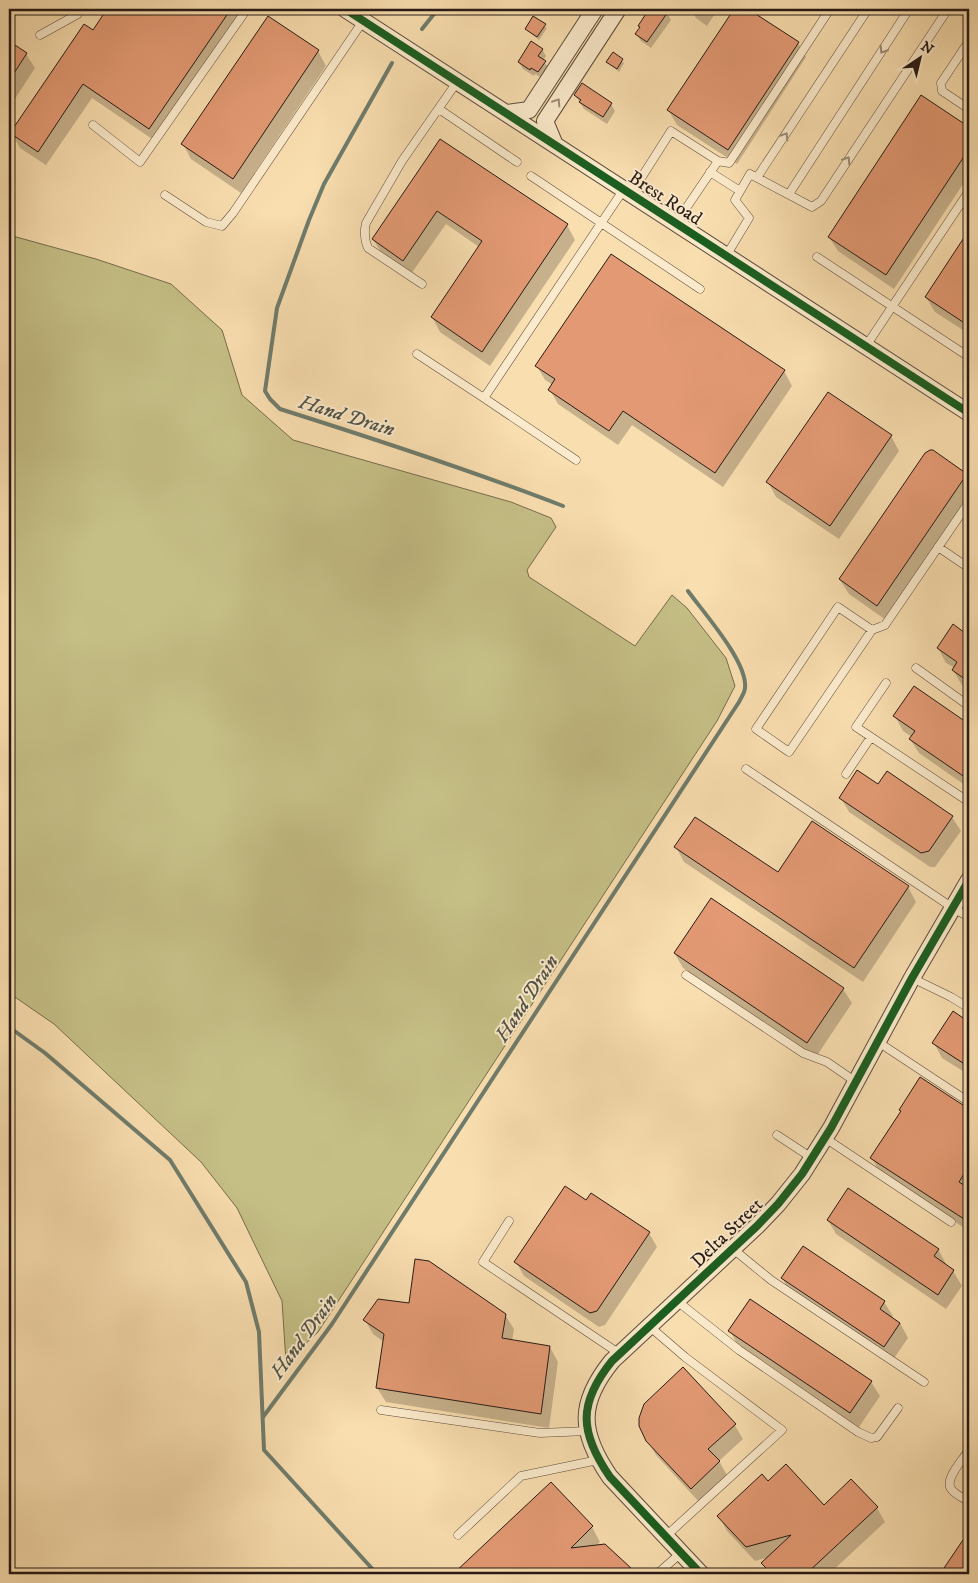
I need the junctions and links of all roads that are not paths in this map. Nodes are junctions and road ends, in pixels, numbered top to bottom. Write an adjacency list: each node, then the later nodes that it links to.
1 (81, 9): 11 (lane)
2 (247, 9): 17 (lane)
3 (345, 9): 10 (street, Brest Road)
4 (595, 9): 16 (street)
5 (618, 9): 18 (street, one-way to 5)
6 (830, 9): 19 (lane)
7 (868, 9): 23 (lane, one-way to 7)
8 (909, 9): 27 (lane, one-way to 27)
9 (948, 9): 27 (lane, one-way to 9)
10 (363, 21): 13 (street, Brest Road); 28 (lane)
11 (40, 34)
12 (969, 41): 15 (lane)
13 (457, 82): 14 (lane); 16 (street, Brest Road)
14 (438, 109): 20 (lane); 33 (lane)
15 (969, 109)
16 (506, 113): 18 (street, Brest Road)
17 (93, 125)
18 (555, 145): 26 (street, Brest Road)
19 (718, 161): 21 (lane); 26 (lane)
20 (517, 162)
21 (710, 172): 24 (lane); 30 (lane)
22 (531, 176): 29 (lane)
23 (758, 176): 24 (lane); 27 (lane)
24 (740, 191): 31 (lane)
25 (969, 191): 35 (lane)
26 (627, 192): 29 (lane); 30 (street, Brest Road)
27 (789, 194)
28 (165, 195)
29 (601, 223): 34 (lane); 39 (lane)
30 (676, 223): 31 (street, Brest Road)
31 (726, 256): 36 (street, Brest Road)
32 (817, 257): 35 (lane)
33 (422, 284)
34 (700, 290)
35 (892, 306): 36 (lane); 38 (lane)
36 (866, 346): 40 (street, Brest Road)
37 (417, 354): 39 (lane)
38 (966, 355)
39 (484, 398): 41 (lane)
40 (969, 414)
41 (576, 460)
42 (969, 502): 43 (lane)
43 (938, 547): 44 (lane); 45 (lane)
44 (969, 568)
45 (872, 630): 45 (lane)
46 (916, 668): 48 (lane)
47 (886, 683): 49 (lane)
48 (969, 706)
49 (871, 737): 51 (lane); 52 (lane)
50 (746, 769): 54 (lane)
51 (846, 774)
52 (969, 802)
53 (969, 880): 54 (street, Delta Street)
54 (953, 908): 55 (lane); 57 (street, Delta Street)
55 (969, 917)
56 (686, 975): 60 (lane)
57 (912, 978): 58 (lane); 59 (street, Delta Street)
58 (969, 1008)
59 (878, 1042): 60 (street, Delta Street); 61 (lane)
60 (856, 1082): 63 (street, Delta Street)
61 (969, 1102)
62 (778, 1135): 64 (lane)
63 (824, 1138): 64 (street, Delta Street); 66 (lane)
64 (812, 1158): 67 (street, Delta Street)
65 (509, 1221): 70 (lane)
66 (951, 1222)
67 (733, 1249): 68 (street, Delta Street); 71 (lane)
68 (677, 1301): 69 (street, Delta Street); 72 (lane)
69 (650, 1326): 70 (street, Delta Street); 79 (lane)
70 (620, 1354): 74 (street, Delta Street)
71 (924, 1382)
72 (898, 1408)
73 (381, 1410): 74 (lane)
74 (588, 1431): 76 (street, Delta Street)
75 (966, 1454): 77 (lane)
76 (598, 1460): 78 (lane); 79 (street, Delta Street)
77 (969, 1502)
78 (458, 1535)
79 (666, 1536): 80 (street, Delta Street)
80 (681, 1552): 81 (lane); 82 (street, Delta Street)
81 (658, 1574)
82 (702, 1574)

